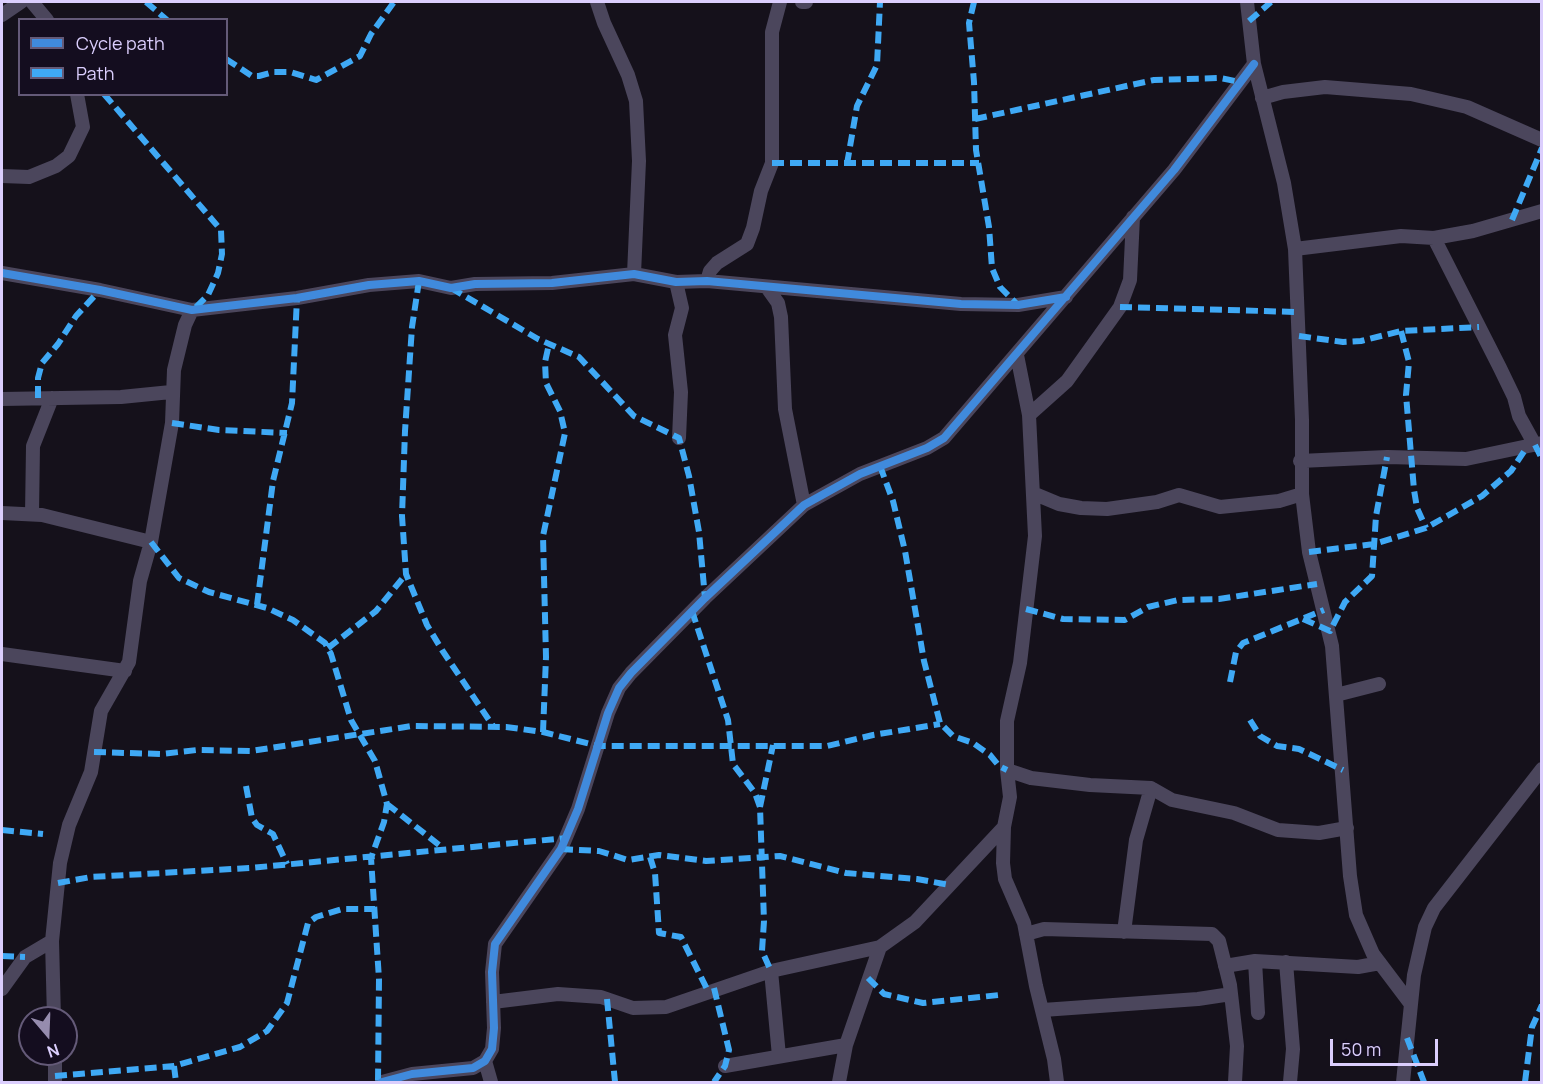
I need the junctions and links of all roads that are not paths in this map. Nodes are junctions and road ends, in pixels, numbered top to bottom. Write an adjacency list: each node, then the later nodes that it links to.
1 (21, 2): 6 (street)
2 (32, 2): 7 (street)
3 (597, 2): 18 (street)
4 (780, 2): 19 (street)
5 (1247, 2): 8 (street)
6 (2, 15)
7 (45, 18)
8 (1254, 64): 10 (street); 14 (street)
9 (77, 96): 12 (street)
10 (1262, 98): 11 (street); 16 (street)
11 (1542, 140)
12 (2, 176)
13 (1542, 211): 15 (street)
14 (1133, 217): 22 (street); 28 (street)
15 (1434, 238): 16 (street); 30 (street)
16 (1295, 249): 31 (street)
17 (2, 273): 23 (street)
18 (634, 274): 20 (street); 23 (street)
19 (707, 281): 20 (street); 21 (street)
20 (676, 282): 29 (street)
21 (768, 289): 22 (street); 34 (street)
22 (1066, 297): 24 (street)
23 (192, 310): 25 (street)
24 (1017, 355): 28 (street); 34 (street)
25 (171, 392): 26 (street); 37 (street)
26 (52, 398): 27 (street); 36 (street)
27 (2, 399)
28 (1029, 415): 32 (street)
29 (679, 438)
30 (1538, 444): 31 (street)
31 (1300, 461): 33 (street)
32 (1035, 494): 33 (street); 43 (street)
33 (1302, 494): 41 (street)
34 (804, 505): 58 (street)
35 (2, 513): 36 (street)
36 (32, 514): 37 (street)
37 (151, 542): 39 (street)
38 (2, 654): 39 (street)
39 (125, 671): 49 (street)
40 (1379, 684): 41 (street)
41 (1336, 695): 46 (street)
42 (1542, 769): 59 (street)
43 (1007, 770): 44 (street); 45 (street)
44 (1151, 788): 46 (street); 47 (street)
45 (1004, 827): 48 (street); 50 (street)
46 (1347, 828): 53 (street)
47 (1124, 932): 48 (street); 54 (street)
48 (1026, 934): 61 (street)
49 (52, 941): 56 (street); 60 (street)
50 (880, 947): 55 (street); 63 (street)
51 (1255, 961): 52 (street); 54 (street); 62 (street)
52 (1286, 962): 53 (street); 74 (street)
53 (1380, 963): 59 (street)
54 (1225, 966): 57 (street)
55 (771, 971): 58 (street); 64 (street)
56 (2, 989)
57 (1232, 994): 61 (street); 73 (street)
58 (493, 1002): 65 (street)
59 (1410, 1003): 75 (street)
60 (54, 1006)
61 (1043, 1010): 72 (street)
62 (1258, 1013)
63 (846, 1045): 64 (street); 71 (street)
64 (779, 1056): 67 (street)
65 (485, 1061): 69 (street); 70 (street)
66 (55, 1066): 68 (street)
67 (725, 1066)
68 (56, 1083)
69 (382, 1083)
70 (491, 1083)
71 (839, 1083)
72 (1057, 1083)
73 (1235, 1083)
74 (1290, 1083)
75 (1403, 1083)

